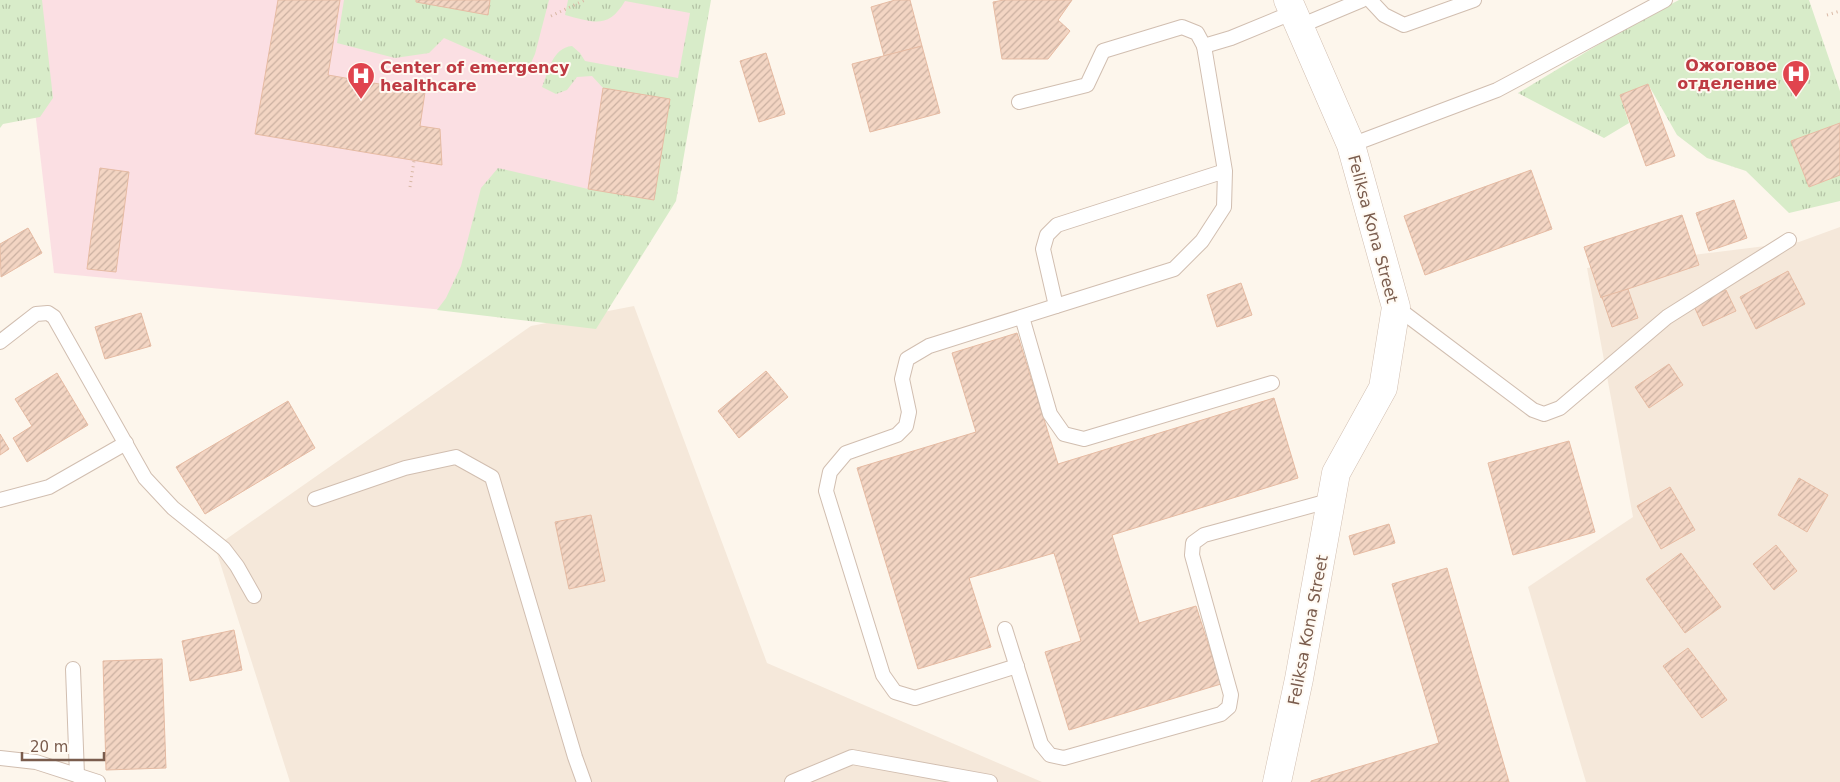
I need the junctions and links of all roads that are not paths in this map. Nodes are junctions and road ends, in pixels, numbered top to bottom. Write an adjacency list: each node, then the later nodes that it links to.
1 (1362, 0): 5 (lane)
2 (1370, 0): 3 (lane)
3 (1474, 0)
4 (1665, 0): 8 (lane)
5 (1294, 13): 6 (lane); 8 (street, Feliksa Kona Street)
6 (1204, 46): 7 (lane); 9 (lane)
7 (1019, 102)
8 (1351, 145): 12 (street, Feliksa Kona Street)
9 (1225, 171): 11 (lane); 11 (lane)
10 (1789, 240): 12 (lane)
11 (1056, 306): 13 (lane)
12 (1396, 307): 19 (street, Feliksa Kona Street)
13 (1022, 317): 15 (lane); 22 (lane)
14 (0, 342): 16 (lane)
15 (1272, 383)
16 (126, 443): 18 (lane); 20 (lane)
17 (315, 499): 27 (lane)
18 (0, 500)
19 (1332, 500): 22 (lane); 30 (street, Feliksa Kona Street)
20 (254, 596)
21 (1005, 629): 22 (lane)
22 (1017, 666)
23 (73, 669): 25 (lane)
24 (0, 758): 25 (lane)
25 (77, 775): 26 (lane)
26 (98, 782)
27 (584, 782)
28 (792, 782): 29 (lane)
29 (990, 782)
30 (1277, 782)

